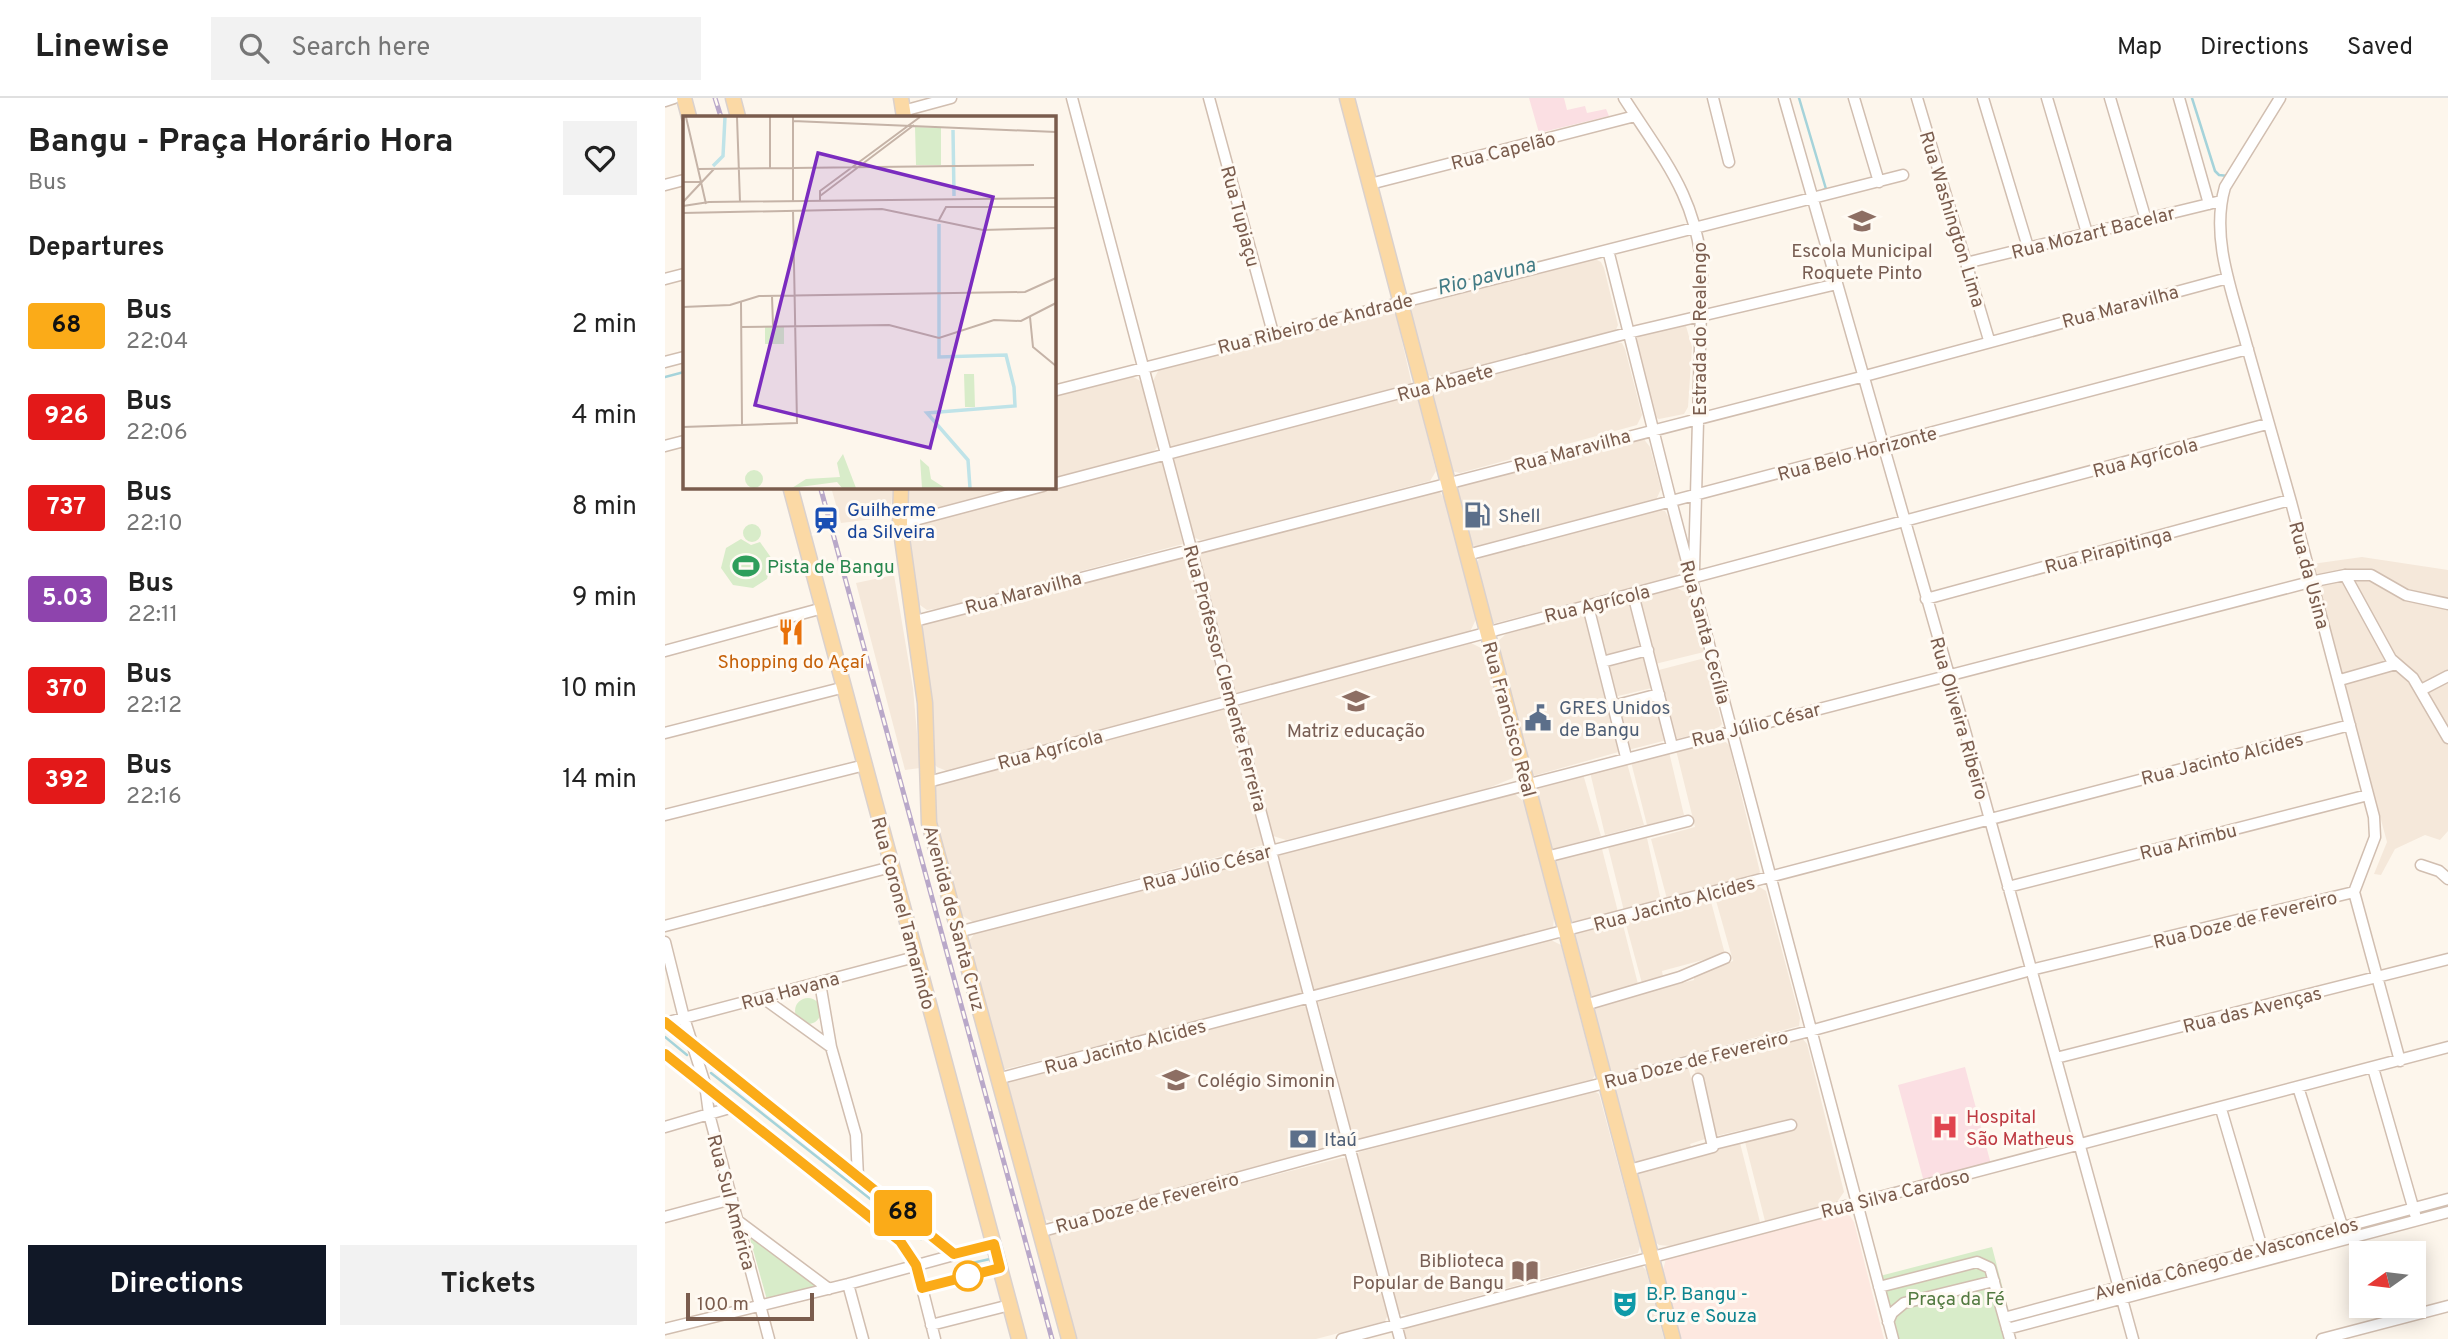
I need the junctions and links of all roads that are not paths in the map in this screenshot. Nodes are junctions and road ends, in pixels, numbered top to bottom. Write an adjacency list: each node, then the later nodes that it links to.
1 (674, 98): 18 (street)
2 (684, 98): 20 (main road)
3 (733, 98): 21 (main road)
4 (951, 98): 19 (street)
5 (1072, 98): 50 (street, Rua Professor Clemente Ferreira)
6 (1209, 98): 44 (street, Rua Tupiaçu)
7 (1347, 98): 27 (main road, Rua Francisco Real)
8 (1624, 98): 22 (street, Estrada do Realengo)
9 (1713, 98): 23 (street)
10 (1784, 98): 29 (street, Rua Oliveira Ribeiro)
11 (1854, 98): 26 (street)
12 (1917, 98): 37 (street, Rua Washington Lima)
13 (1983, 98): 35 (street)
14 (2047, 98): 34 (street)
15 (2110, 98): 32 (street)
16 (2179, 98): 31 (street)
17 (2275, 100): 30 (street, Rua da Usina)
18 (665, 101)
19 (902, 109)
20 (689, 116)
21 (738, 116)
22 (1635, 116): 27 (street, Rua Capelão); 33 (street, Estrada do Realengo)
23 (1729, 162)
24 (1903, 175): 26 (street, Rua Ribeiro de Andrade)
25 (683, 180): 28 (street)
26 (1879, 182): 29 (street, Rua Ribeiro de Andrade)
27 (1370, 184): 42 (main road, Rua Francisco Real)
28 (665, 185)
29 (1813, 200): 33 (street, Rua Ribeiro de Andrade); 41 (street, Rua Oliveira Ribeiro)
30 (2221, 201): 31 (street, Rua Mozart Bacelar); 39 (street, Rua da Usina)
31 (2209, 204): 32 (street, Rua Mozart Bacelar)
32 (2146, 219): 34 (street, Rua Mozart Bacelar)
33 (1697, 227): 36 (street, Rua Ribeiro de Andrade); 43 (street, Estrada do Realengo)
34 (2087, 233): 35 (street, Rua Mozart Bacelar)
35 (2028, 247): 37 (street, Rua Mozart Bacelar)
36 (1608, 250): 42 (street, Rua Ribeiro de Andrade); 45 (street, Rua Santa Cecília)
37 (1966, 263): 46 (street, Rua Washington Lima)
38 (683, 274): 40 (street)
39 (2228, 278): 46 (street, Rua Maravilha); 47 (street, Rua da Usina)
40 (665, 279)
41 (1837, 284): 43 (street, Rua Abaete); 51 (street, Rua Oliveira Ribeiro)
42 (1401, 300): 44 (street, Rua Ribeiro de Andrade); 52 (main road, Rua Francisco Real)
43 (1700, 318): 45 (street, Rua Abaete); 54 (street, Estrada do Realengo)
44 (1273, 331): 50 (street, Rua Ribeiro de Andrade)
45 (1628, 334): 52 (street, Rua Abaete); 56 (street, Rua Santa Cecília)
46 (1989, 340): 51 (street, Rua Maravilha)
47 (2248, 349): 55 (street, Rua da Usina); 59 (street, Rua Belo Horizonte)
48 (683, 357): 49 (street)
49 (665, 362)
50 (1144, 364): 53 (street, Rua Ribeiro de Andrade); 60 (street, Rua Professor Clemente Ferreira)
51 (1865, 376): 54 (street, Rua Maravilha); 59 (street, Rua Oliveira Ribeiro)
52 (1424, 387): 60 (street, Rua Abaete); 62 (main road, Rua Francisco Real)
53 (1055, 390)
54 (1700, 417): 56 (street, Rua Maravilha); 66 (street, Estrada do Realengo)
55 (2267, 424): 67 (street, Rua da Usina); 70 (street, Rua Agrícola)
56 (1652, 429): 62 (street, Rua Maravilha); 68 (street, Rua Santa Cecília)
57 (683, 441): 58 (street)
58 (665, 446)
59 (1883, 447): 66 (street, Rua Belo Horizonte); 70 (street, Rua Oliveira Ribeiro)
60 (1167, 454): 61 (street, Rua Abaete); 71 (street, Rua Professor Clemente Ferreira)
61 (1055, 483)
62 (1448, 483): 71 (street, Rua Maravilha); 72 (main road, Rua Francisco Real)
63 (791, 488): 80 (main road, Rua Coronel Tamarindo)
64 (901, 488): 69 (main road, Avenida de Santa Cruz)
65 (1035, 488): 69 (street)
66 (1698, 494): 68 (street, Rua Belo Horizonte); 74 (street, Estrada do Realengo)
67 (2290, 500): 75 (street, Rua da Usina); 77 (street, Rua Pirapitinga)
68 (1671, 501): 72 (street, Rua Belo Horizonte); 74 (street, Rua Santa Cecília)
69 (900, 524): 81 (main road, Avenida de Santa Cruz)
70 (1903, 524): 74 (street, Rua Agrícola); 77 (street, Rua Oliveira Ribeiro)
71 (1191, 547): 81 (street, Rua Maravilha); 93 (street, Rua Professor Clemente Ferreira)
72 (1467, 555): 82 (main road, Rua Francisco Real)
73 (2345, 575): 75 (street, Rua Júlio César); 78 (street, Rua Júlio César); 86 (street)
74 (1693, 579): 76 (street, Rua Agrícola); 96 (street, Rua Santa Cecília)
75 (2310, 582): 87 (street, Rua Júlio César); 89 (street, Rua da Usina)
76 (1633, 594): 79 (street, Rua Agrícola); 83 (street)
77 (1926, 599): 87 (street, Rua Oliveira Ribeiro)
78 (2448, 604)
79 (1588, 606): 82 (street, Rua Agrícola); 85 (street)
80 (823, 608): 84 (street); 90 (main road, Rua Coronel Tamarindo)
81 (915, 621): 102 (main road, Avenida de Santa Cruz)
82 (1487, 632): 93 (street, Rua Agrícola); 103 (main road, Rua Francisco Real)
83 (1648, 650): 85 (street); 92 (street)
84 (665, 651)
85 (1602, 662): 94 (street)
86 (2396, 664): 89 (street); 91 (street)
87 (1949, 675): 96 (street, Rua Júlio César); 106 (street, Rua Oliveira Ribeiro)
88 (2448, 676): 91 (street)
89 (2340, 681): 95 (street, Rua da Usina)
90 (845, 687): 97 (street); 101 (main road, Rua Coronel Tamarindo)
91 (2421, 691): 98 (street)
92 (1659, 694): 94 (street); 99 (street)
93 (1231, 701): 102 (street, Rua Agrícola); 108 (street, Rua Professor Clemente Ferreira)
94 (1613, 706): 100 (street)
95 (2350, 725): 104 (street, Rua da Usina); 106 (street, Rua Jacinto Alcides)
96 (1732, 730): 99 (street, Rua Júlio César); 112 (street, Rua Santa Cecília)
97 (665, 733)
98 (2448, 738)
99 (1672, 746): 100 (street, Rua Júlio César)
100 (1626, 758): 103 (street, Rua Júlio César)
101 (865, 765): 105 (street); 111 (main road, Rua Coronel Tamarindo)
102 (928, 782): 117 (main road, Avenida de Santa Cruz)
103 (1527, 783): 108 (street, Rua Júlio César); 109 (main road, Rua Francisco Real)
104 (2368, 795): 114 (street, Rua Arimbu); 115 (street, Rua da Usina)
105 (665, 816)
106 (1989, 818): 112 (street, Rua Jacinto Alcides); 114 (street, Rua Oliveira Ribeiro)
107 (1688, 821): 109 (street)
108 (1272, 849): 117 (street, Rua Júlio César); 126 (street, Rua Professor Clemente Ferreira)
109 (1546, 856): 118 (main road, Rua Francisco Real)
110 (2421, 865): 113 (street)
111 (891, 867): 116 (street); 120 (main road, Rua Coronel Tamarindo)
112 (1770, 878): 118 (street, Rua Jacinto Alcides); 131 (street, Rua Santa Cecília)
113 (2448, 880)
114 (2008, 887): 123 (street, Rua Oliveira Ribeiro)
115 (2354, 892): 123 (street, Rua Doze de Fevereiro); 124 (street)
116 (665, 926)
117 (958, 932): 139 (main road, Avenida de Santa Cruz)
118 (1566, 932): 126 (street, Rua Jacinto Alcides); 128 (main road, Rua Francisco Real)
119 (665, 942): 129 (street, Rua Sul América)
120 (915, 957): 125 (street, Rua Havana); 165 (main road, Rua Coronel Tamarindo)
121 (1725, 958): 128 (street)
122 (2448, 959): 124 (street, Rua das Avenças)
123 (2032, 970): 131 (street, Rua Doze de Fevereiro); 136 (street, Rua Oliveira Ribeiro)
124 (2377, 978): 136 (street, Rua das Avenças); 137 (street)
125 (820, 983): 127 (street, Rua Havana); 133 (street)
126 (1309, 997): 139 (street, Rua Jacinto Alcides); 151 (street, Rua Professor Clemente Ferreira)
127 (763, 998): 129 (street, Rua Havana); 133 (street)
128 (1585, 1005): 141 (main road, Rua Francisco Real)
129 (684, 1018): 130 (street, Rua Havana); 132 (street, Rua Sul América)
130 (665, 1022): 132 (street)
131 (1810, 1031): 141 (street, Rua Doze de Fevereiro); 156 (street, Rua Santa Cecília)
132 (692, 1043): 142 (street, Rua Sul América); 153 (street)
133 (831, 1047): 153 (street)
134 (2448, 1047): 137 (street, Rua Silva Cardoso)
135 (665, 1054): 142 (street)
136 (2056, 1058): 150 (street, Rua Oliveira Ribeiro)
137 (2400, 1061): 138 (street, Rua Silva Cardoso)
138 (2373, 1068): 143 (street, Rua Silva Cardoso); 157 (street)
139 (997, 1079): 163 (main road, Avenida de Santa Cruz)
140 (1697, 1079): 149 (street)
141 (1605, 1080): 151 (street, Rua Doze de Fevereiro); 152 (main road, Rua Francisco Real)
142 (705, 1084): 144 (street); 146 (street, Rua Sul América)
143 (2298, 1087): 145 (street, Rua Silva Cardoso); 162 (street)
144 (733, 1107): 146 (street); 170 (street)
145 (2221, 1109): 150 (street, Rua Silva Cardoso); 166 (street)
146 (709, 1114): 148 (street); 154 (street, Rua Sul América)
147 (1791, 1125): 149 (street)
148 (665, 1127)
149 (1714, 1144): 152 (street)
150 (2081, 1145): 156 (street, Rua Silva Cardoso); 175 (street, Rua Oliveira Ribeiro)
151 (1347, 1148): 163 (street, Rua Doze de Fevereiro); 180 (street, Rua Professor Clemente Ferreira)
152 (1629, 1170): 168 (main road, Rua Francisco Real)
153 (858, 1177): 167 (street)
154 (732, 1199): 159 (street); 161 (street, Rua Sul América)
155 (2448, 1199): 157 (street, Avenida Cônego de Vasconcelos)
156 (1857, 1202): 168 (street, Rua Silva Cardoso); 173 (street, Rua Santa Cecília)
157 (2413, 1208): 160 (street); 162 (street, Avenida Cônego de Vasconcelos)
158 (2448, 1212): 160 (street, Avenida Cônego de Vasconcelos)
159 (665, 1217)
160 (2417, 1220): 164 (street, Avenida Cônego de Vasconcelos)
161 (738, 1221): 174 (street); 176 (street, Rua Sul América)
162 (2343, 1227): 164 (street); 166 (street, Avenida Cônego de Vasconcelos)
163 (1039, 1232): 188 (main road, Avenida de Santa Cruz)
164 (2346, 1238): 169 (street, Avenida Cônego de Vasconcelos)
165 (994, 1244): 167 (street); 177 (main road, Rua Coronel Tamarindo)
166 (2262, 1249): 169 (street); 175 (street, Avenida Cônego de Vasconcelos)
167 (954, 1254): 170 (street)
168 (1652, 1257): 180 (street, Rua Silva Cardoso); 191 (main road, Rua Francisco Real)
169 (2266, 1261): 175 (street, Avenida Cônego de Vasconcelos)
170 (916, 1265): 172 (street); 181 (street)
171 (1994, 1282): 173 (street); 179 (street); 183 (street)
172 (848, 1284): 174 (street); 185 (street)
173 (1879, 1287): 179 (street, Rua Santa Cecília)
174 (829, 1289): 176 (street)
175 (2121, 1293): 183 (street, Avenida Cônego de Vasconcelos); 193 (street, Rua Oliveira Ribeiro)
176 (760, 1306): 182 (street); 184 (street, Rua Sul América)
177 (1010, 1306): 181 (street); 187 (main road, Rua Coronel Tamarindo)
178 (2448, 1307): 194 (street)
179 (1888, 1322): 192 (street, Rua Santa Cecília)
180 (1396, 1324): 189 (street, Rua Silva Cardoso); 190 (street, Rua Professor Clemente Ferreira)
181 (931, 1325): 186 (street)
182 (665, 1329)
183 (2007, 1329)
184 (769, 1339)
185 (863, 1339)
186 (935, 1339)
187 (1019, 1339)
188 (1069, 1339)
189 (1342, 1339)
190 (1400, 1339)
191 (1674, 1339)
192 (1893, 1339)
193 (2133, 1339)
194 (2322, 1339)

